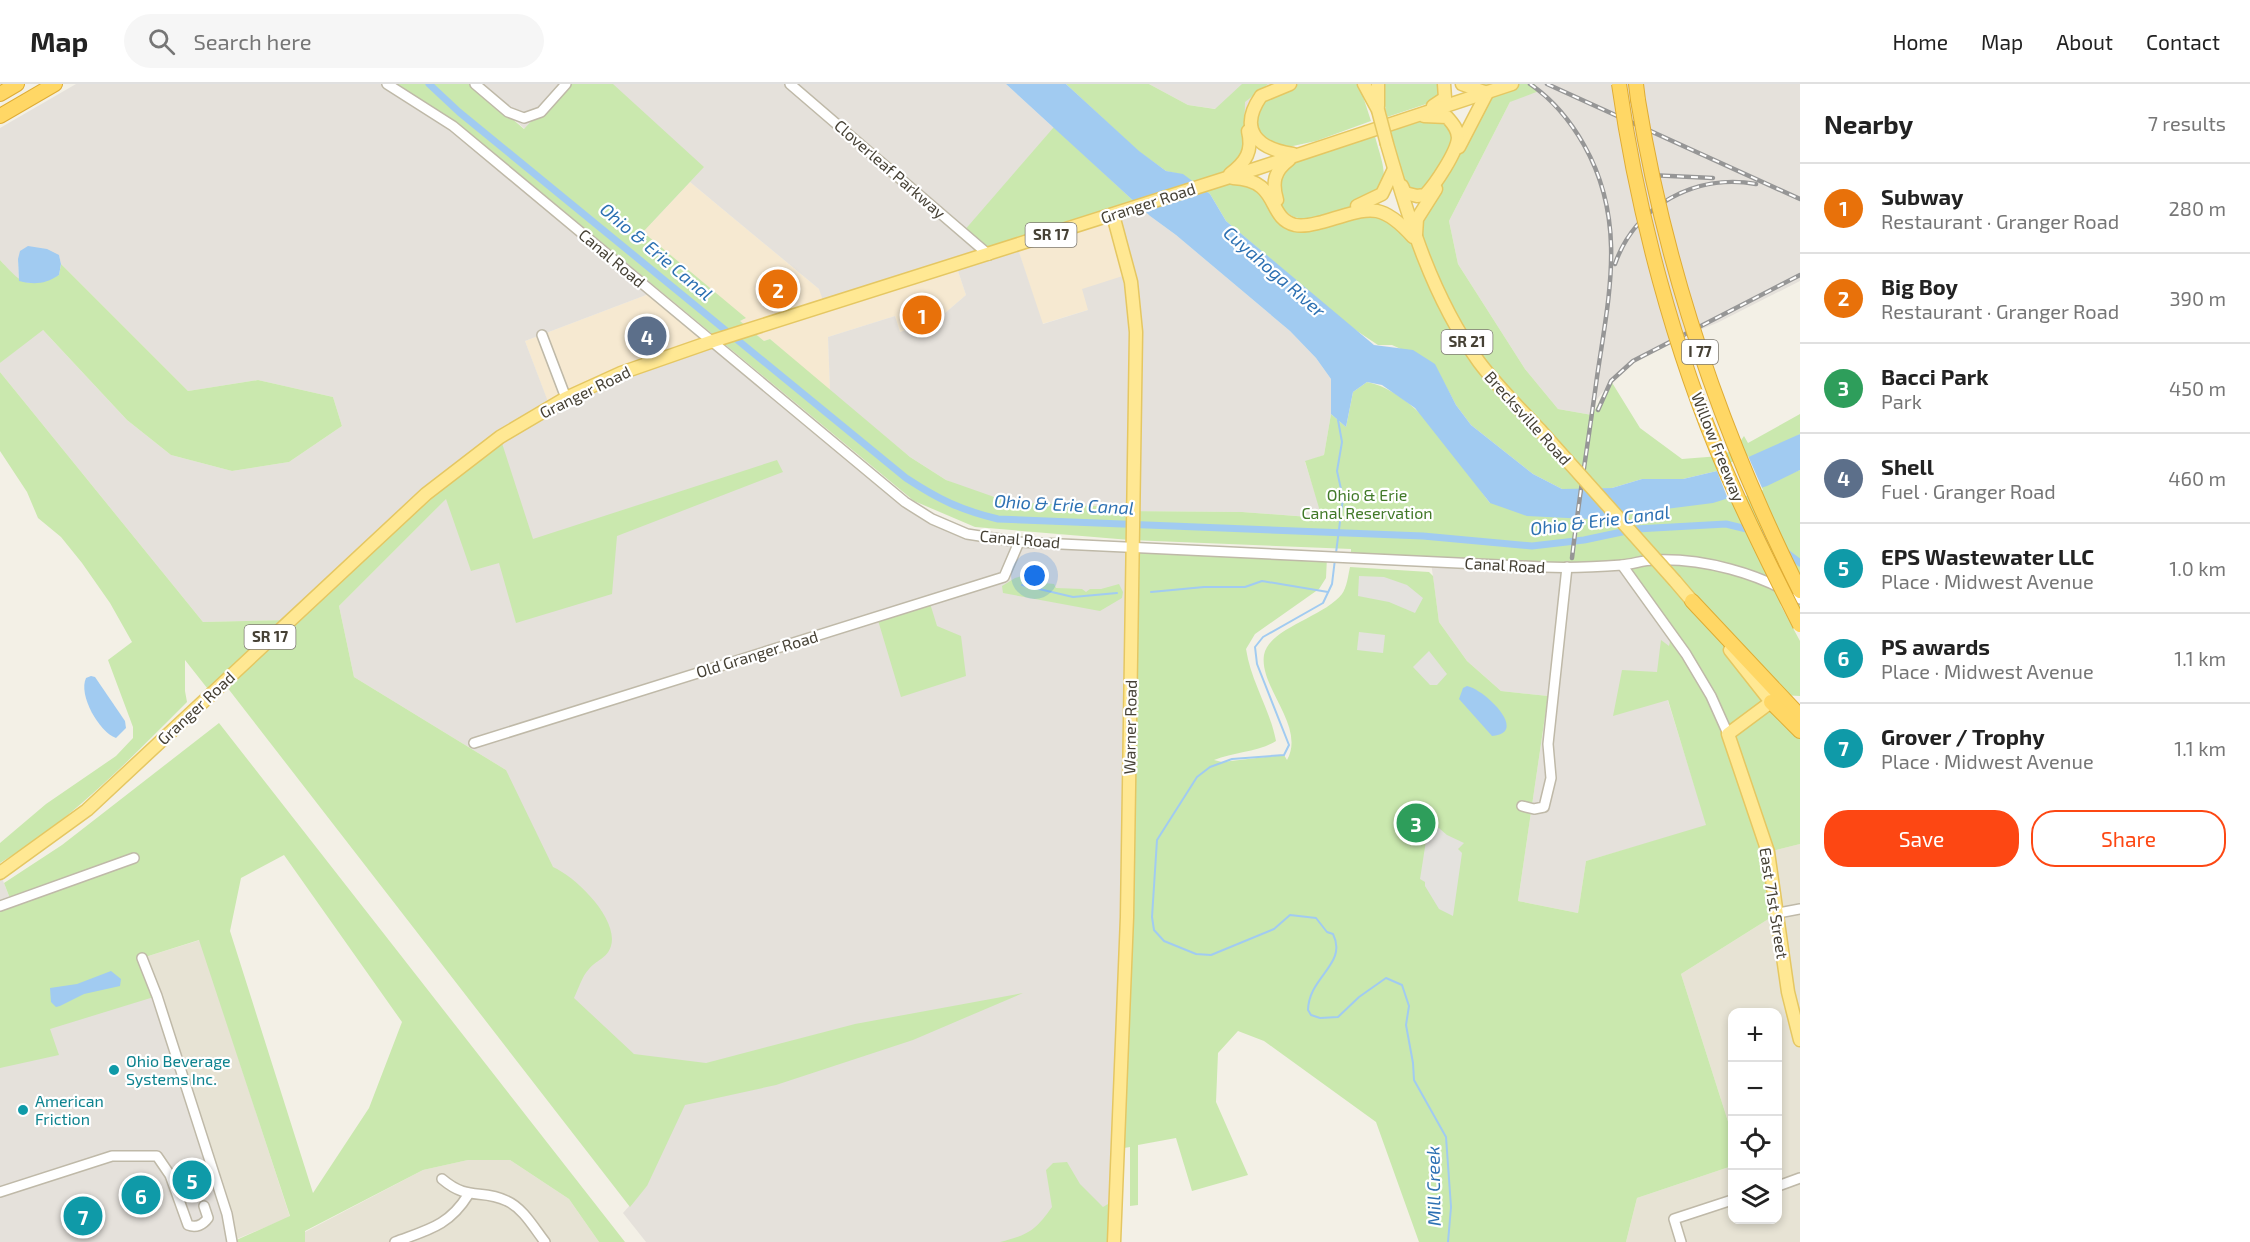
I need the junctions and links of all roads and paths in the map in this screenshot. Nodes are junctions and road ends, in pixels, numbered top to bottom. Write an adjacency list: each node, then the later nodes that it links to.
1 (17, 84): 18 (highway)
2 (55, 84): 20 (highway)
3 (387, 84): 29 (street, Canal Road)
4 (475, 84): 5 (street)
5 (566, 84)
6 (790, 84): 27 (street, Cloverleaf Parkway)
7 (1275, 84): 24 (main road)
8 (1290, 84): 22 (main road)
9 (1364, 84): 19 (main road)
10 (1371, 84): 19 (main road, Brecksville Road / SR 21)
11 (1378, 84): 19 (main road)
12 (1444, 84): 21 (main road)
13 (1462, 84): 17 (main road)
14 (1512, 84): 17 (main road, Granger Road / SR 17)
15 (1618, 84): 38 (highway, Willow Freeway / I 77, bridge)
16 (1636, 84): 35 (highway, Willow Freeway / I 77, bridge)
17 (1493, 91): 21 (main road, Granger Road / SR 17); 26 (main road)
18 (0, 94)
19 (1378, 110): 23 (main road, Brecksville Road / SR 21, bridge)
20 (0, 116)
21 (1411, 116): 22 (main road, Granger Road / SR 17); 23 (main road)
22 (1297, 155): 23 (main road); 24 (main road, Granger Road / SR 17)
23 (1394, 169): 26 (main road, Brecksville Road / SR 21)
24 (1226, 177): 25 (main road, Granger Road / SR 17); 26 (main road)
25 (1113, 215): 27 (main road, Granger Road / SR 17); 32 (main road, Warner Road)
26 (1415, 239): 37 (main road, Brecksville Road / SR 21, bridge)
27 (989, 255): 29 (main road, Granger Road / SR 17)
28 (542, 335): 30 (street)
29 (719, 340): 30 (main road, Granger Road / SR 17); 31 (street, Canal Road)
30 (566, 398): 46 (main road, Granger Road / SR 17)
31 (1019, 542): 32 (street, Canal Road); 43 (street, Old Granger Road)
32 (1134, 543): 34 (street, Canal Road); 62 (main road, Warner Road)
33 (1622, 565): 34 (street, Canal Road); 36 (street, Canal Road); 42 (street, East 71st Street)
34 (1567, 567): 44 (street)
35 (1800, 591)
36 (1800, 599)
37 (1692, 601): 39 (main road, Brecksville Road / SR 21); 40 (highway)
38 (1800, 625)
39 (1771, 702): 41 (highway); 42 (main road)
40 (1800, 716)
41 (1800, 731)
42 (1728, 734): 49 (main road, East 71st Street)
43 (474, 743)
44 (1522, 806)
45 (134, 858): 47 (street)
46 (0, 873)
47 (0, 906)
48 (1800, 909): 49 (street)
49 (1778, 913): 51 (main road, East 71st Street)
50 (142, 958): 59 (street)
51 (1800, 1040)
52 (1800, 1178): 54 (street)
53 (442, 1179): 56 (street)
54 (1782, 1185)
55 (0, 1192): 58 (street)
56 (468, 1195): 60 (street); 61 (street)
57 (1728, 1201): 63 (street)
58 (204, 1206)
59 (232, 1242)
60 (395, 1242)
61 (545, 1242)
62 (1114, 1242)
63 (1681, 1242)

